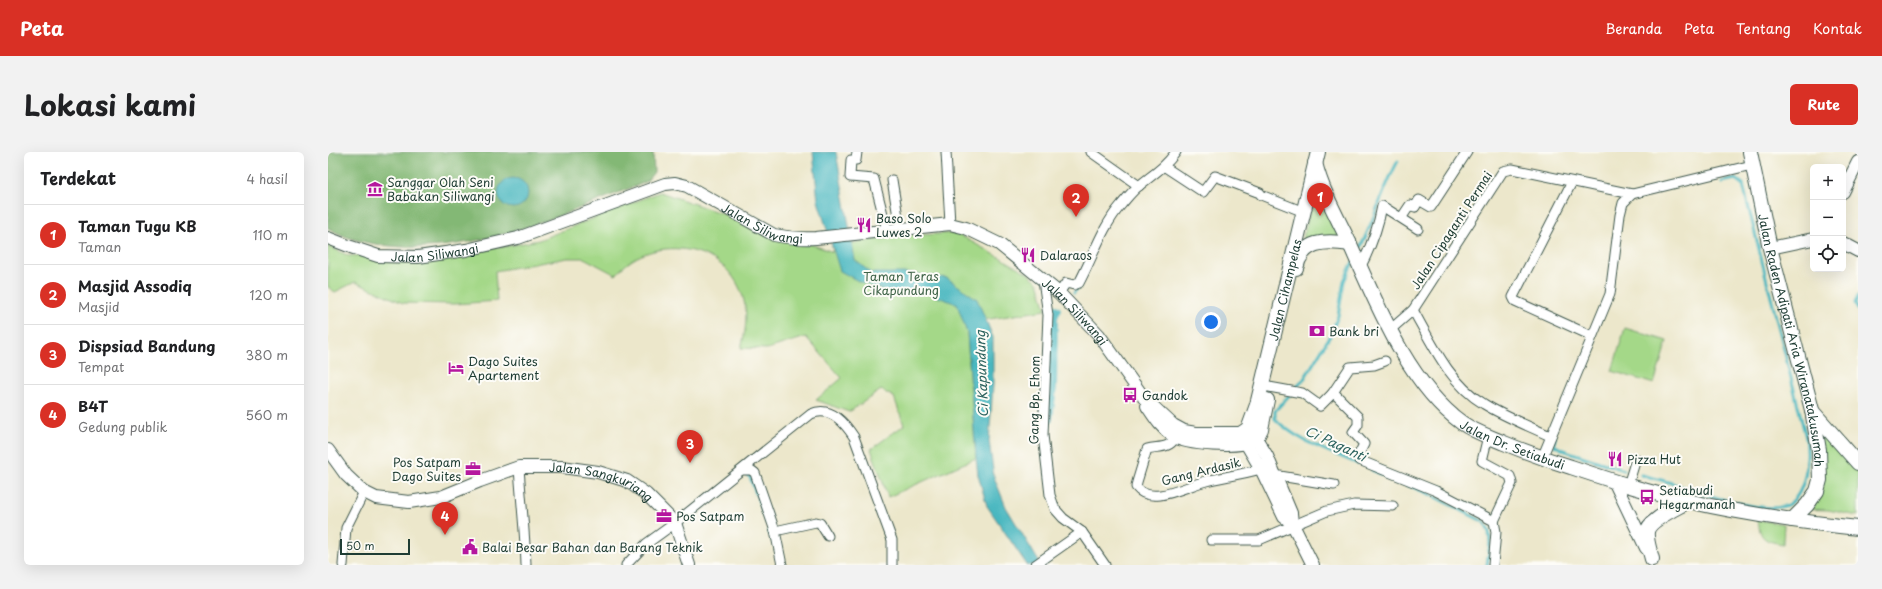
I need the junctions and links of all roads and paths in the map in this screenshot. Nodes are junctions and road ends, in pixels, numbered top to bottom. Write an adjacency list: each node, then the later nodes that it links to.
1 (857, 152): 20 (street)
2 (946, 152): 17 (street)
3 (1091, 152): 12 (street)
4 (1176, 152): 9 (street)
5 (1467, 152): 16 (street)
6 (1317, 158): 15 (main road, Jalan Cihampelas); 24 (main road, Jalan Dr. Setiabudi)
7 (1751, 158): 14 (street, Jalan Cipaganti Permai); 25 (main road, Jalan Raden Adipati Aria Wiranatakusumah)
8 (1858, 162): 13 (main road)
9 (1166, 168): 12 (street); 15 (street)
10 (892, 180): 18 (street)
11 (1572, 182): 14 (street, Jalan Cipaganti Permai); 30 (street, Jalan Cipaganti Permai); 32 (street)
12 (1139, 186): 29 (street)
13 (1846, 186)
14 (1632, 194): 32 (street)
15 (1304, 212): 38 (main road, Jalan Cihampelas)
16 (1402, 218): 19 (street); 27 (street)
17 (950, 224): 18 (main road, Jalan Siliwangi); 28 (main road, Jalan Siliwangi)
18 (900, 229): 20 (main road, Jalan Siliwangi)
19 (1418, 229)
20 (887, 230): 21 (main road, Jalan Siliwangi)
21 (328, 238)
22 (1810, 240): 25 (main road)
23 (1846, 245): 26 (main road)
24 (1351, 247): 27 (main road, Jalan Dr. Setiabudi); 34 (main road, Jalan Cihampelas)
25 (1770, 248): 37 (main road, Jalan Raden Adipati Aria Wiranatakusumah)
26 (1858, 251)
27 (1359, 266): 31 (main road, Jalan Dr. Setiabudi)
28 (1043, 280): 29 (main road, Jalan Siliwangi); 62 (street, Gang Bp. Ehom)
29 (1059, 293): 36 (main road, Jalan Siliwangi)
30 (1413, 310): 31 (street, Jalan Cipaganti Permai); 40 (street)
31 (1390, 330): 39 (main road, Jalan Dr. Setiabudi)
32 (1592, 336): 40 (street)
33 (1385, 361): 35 (street)
34 (1270, 388): 35 (street); 38 (main road, Jalan Cihampelas)
35 (1332, 394): 57 (street)
36 (1144, 398): 38 (main road, Jalan Siliwangi); 41 (main road, Jalan Siliwangi)
37 (1812, 410): 45 (main road); 56 (main road, Jalan Raden Adipati Aria Wiranatakusumah)
38 (1248, 436): 41 (main road, Jalan Siliwangi); 47 (main road); 49 (main road)
39 (1488, 436): 43 (main road, Jalan Dr. Setiabudi); 57 (street)
40 (1550, 436): 43 (street)
41 (1175, 438): 47 (street, Gang Ardasik)
42 (328, 450): 53 (main road, Jalan Sangkuriang)
43 (1542, 458): 50 (main road, Jalan Dr. Setiabudi)
44 (1636, 459): 52 (street)
45 (1858, 463)
46 (519, 467): 53 (main road, Jalan Sangkuriang); 58 (main road, Jalan Sangkuriang); 68 (street)
47 (1261, 469): 59 (main road)
48 (743, 470): 58 (street); 61 (street); 72 (street)
49 (1274, 475): 51 (street); 59 (main road)
50 (1614, 481): 52 (main road, Jalan Dr. Setiabudi); 66 (main road)
51 (1334, 485)
52 (1628, 485): 54 (main road, Jalan Dr. Setiabudi)
53 (362, 497): 67 (street)
54 (1688, 501): 56 (main road, Jalan Dr. Setiabudi); 66 (main road)
55 (1393, 506): 59 (street)
56 (1792, 520): 60 (main road, Jalan Dr. Setiabudi)
57 (1494, 521): 75 (street)
58 (675, 523): 69 (street); 70 (main road, Jalan Sangkuriang)
59 (1293, 525): 64 (street); 74 (main road)
60 (1858, 528)
61 (775, 531): 63 (street); 71 (street)
62 (1082, 532): 65 (street); 73 (street, Gang Bp. Ehom)
63 (828, 536)
64 (1211, 540)
65 (1039, 562)
66 (1653, 562)
67 (343, 565)
68 (526, 565)
69 (626, 565)
70 (689, 565)
71 (782, 565)
72 (892, 565)
73 (1105, 565)
74 (1313, 565)
75 (1493, 565)

